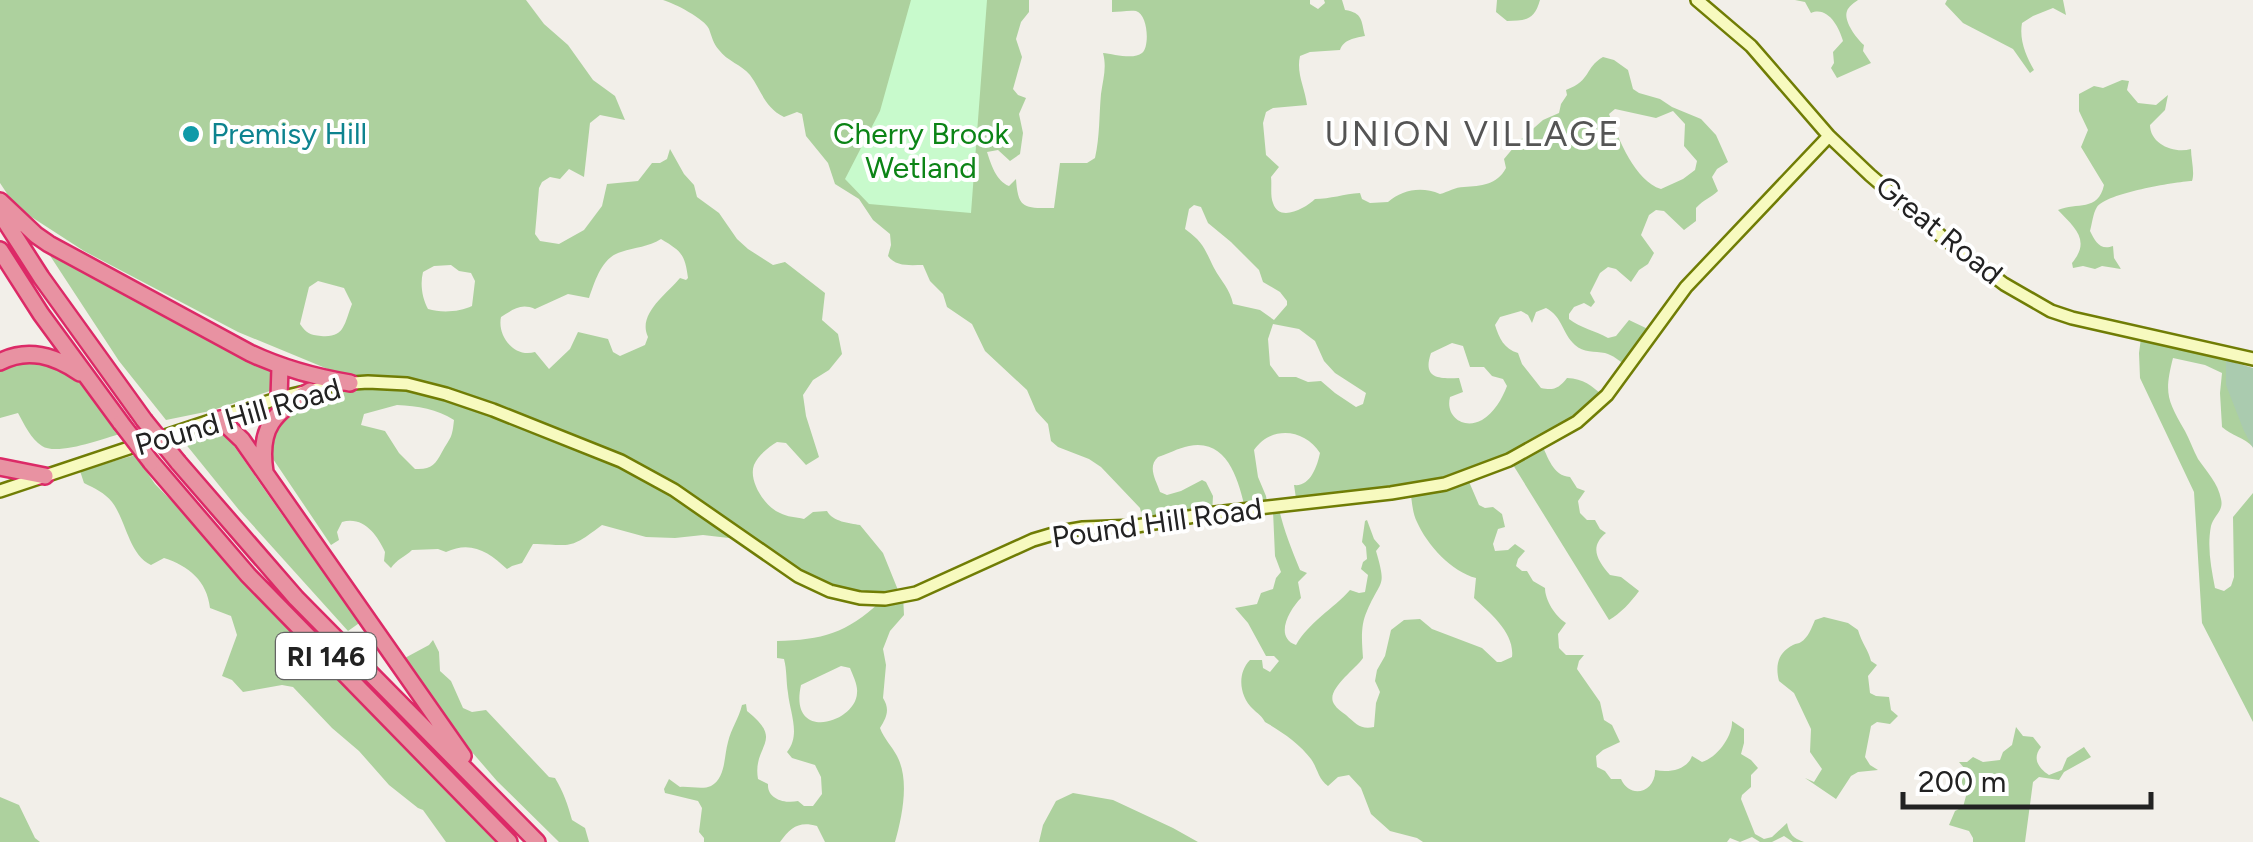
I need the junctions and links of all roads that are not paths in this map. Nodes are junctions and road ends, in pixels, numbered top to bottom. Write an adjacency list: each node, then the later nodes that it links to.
1 (1698, 0): 2 (street, Great Road)
2 (1830, 136): 7 (street, Great Road); 11 (street, Pound Hill Road)
3 (0, 200): 9 (highway)
4 (0, 213): 19 (highway, RI 146, bridge)
5 (0, 250): 10 (highway, RI 146)
6 (2253, 347): 7 (street)
7 (2247, 358)
8 (0, 362): 10 (highway)
9 (280, 367): 11 (highway); 13 (highway)
10 (88, 378): 20 (highway, RI 146, bridge)
11 (350, 383): 12 (street, Pound Hill Road)
12 (310, 390): 13 (street, Pound Hill Road); 17 (highway)
13 (279, 398): 14 (street, Pound Hill Road)
14 (220, 419): 16 (street, Pound Hill Road); 17 (highway)
15 (0, 467): 16 (highway)
16 (44, 476): 18 (street, Pound Hill Road)
17 (266, 476): 19 (highway)
18 (0, 490)
19 (482, 786): 21 (highway, RI 146)
20 (508, 842)
21 (537, 842)

